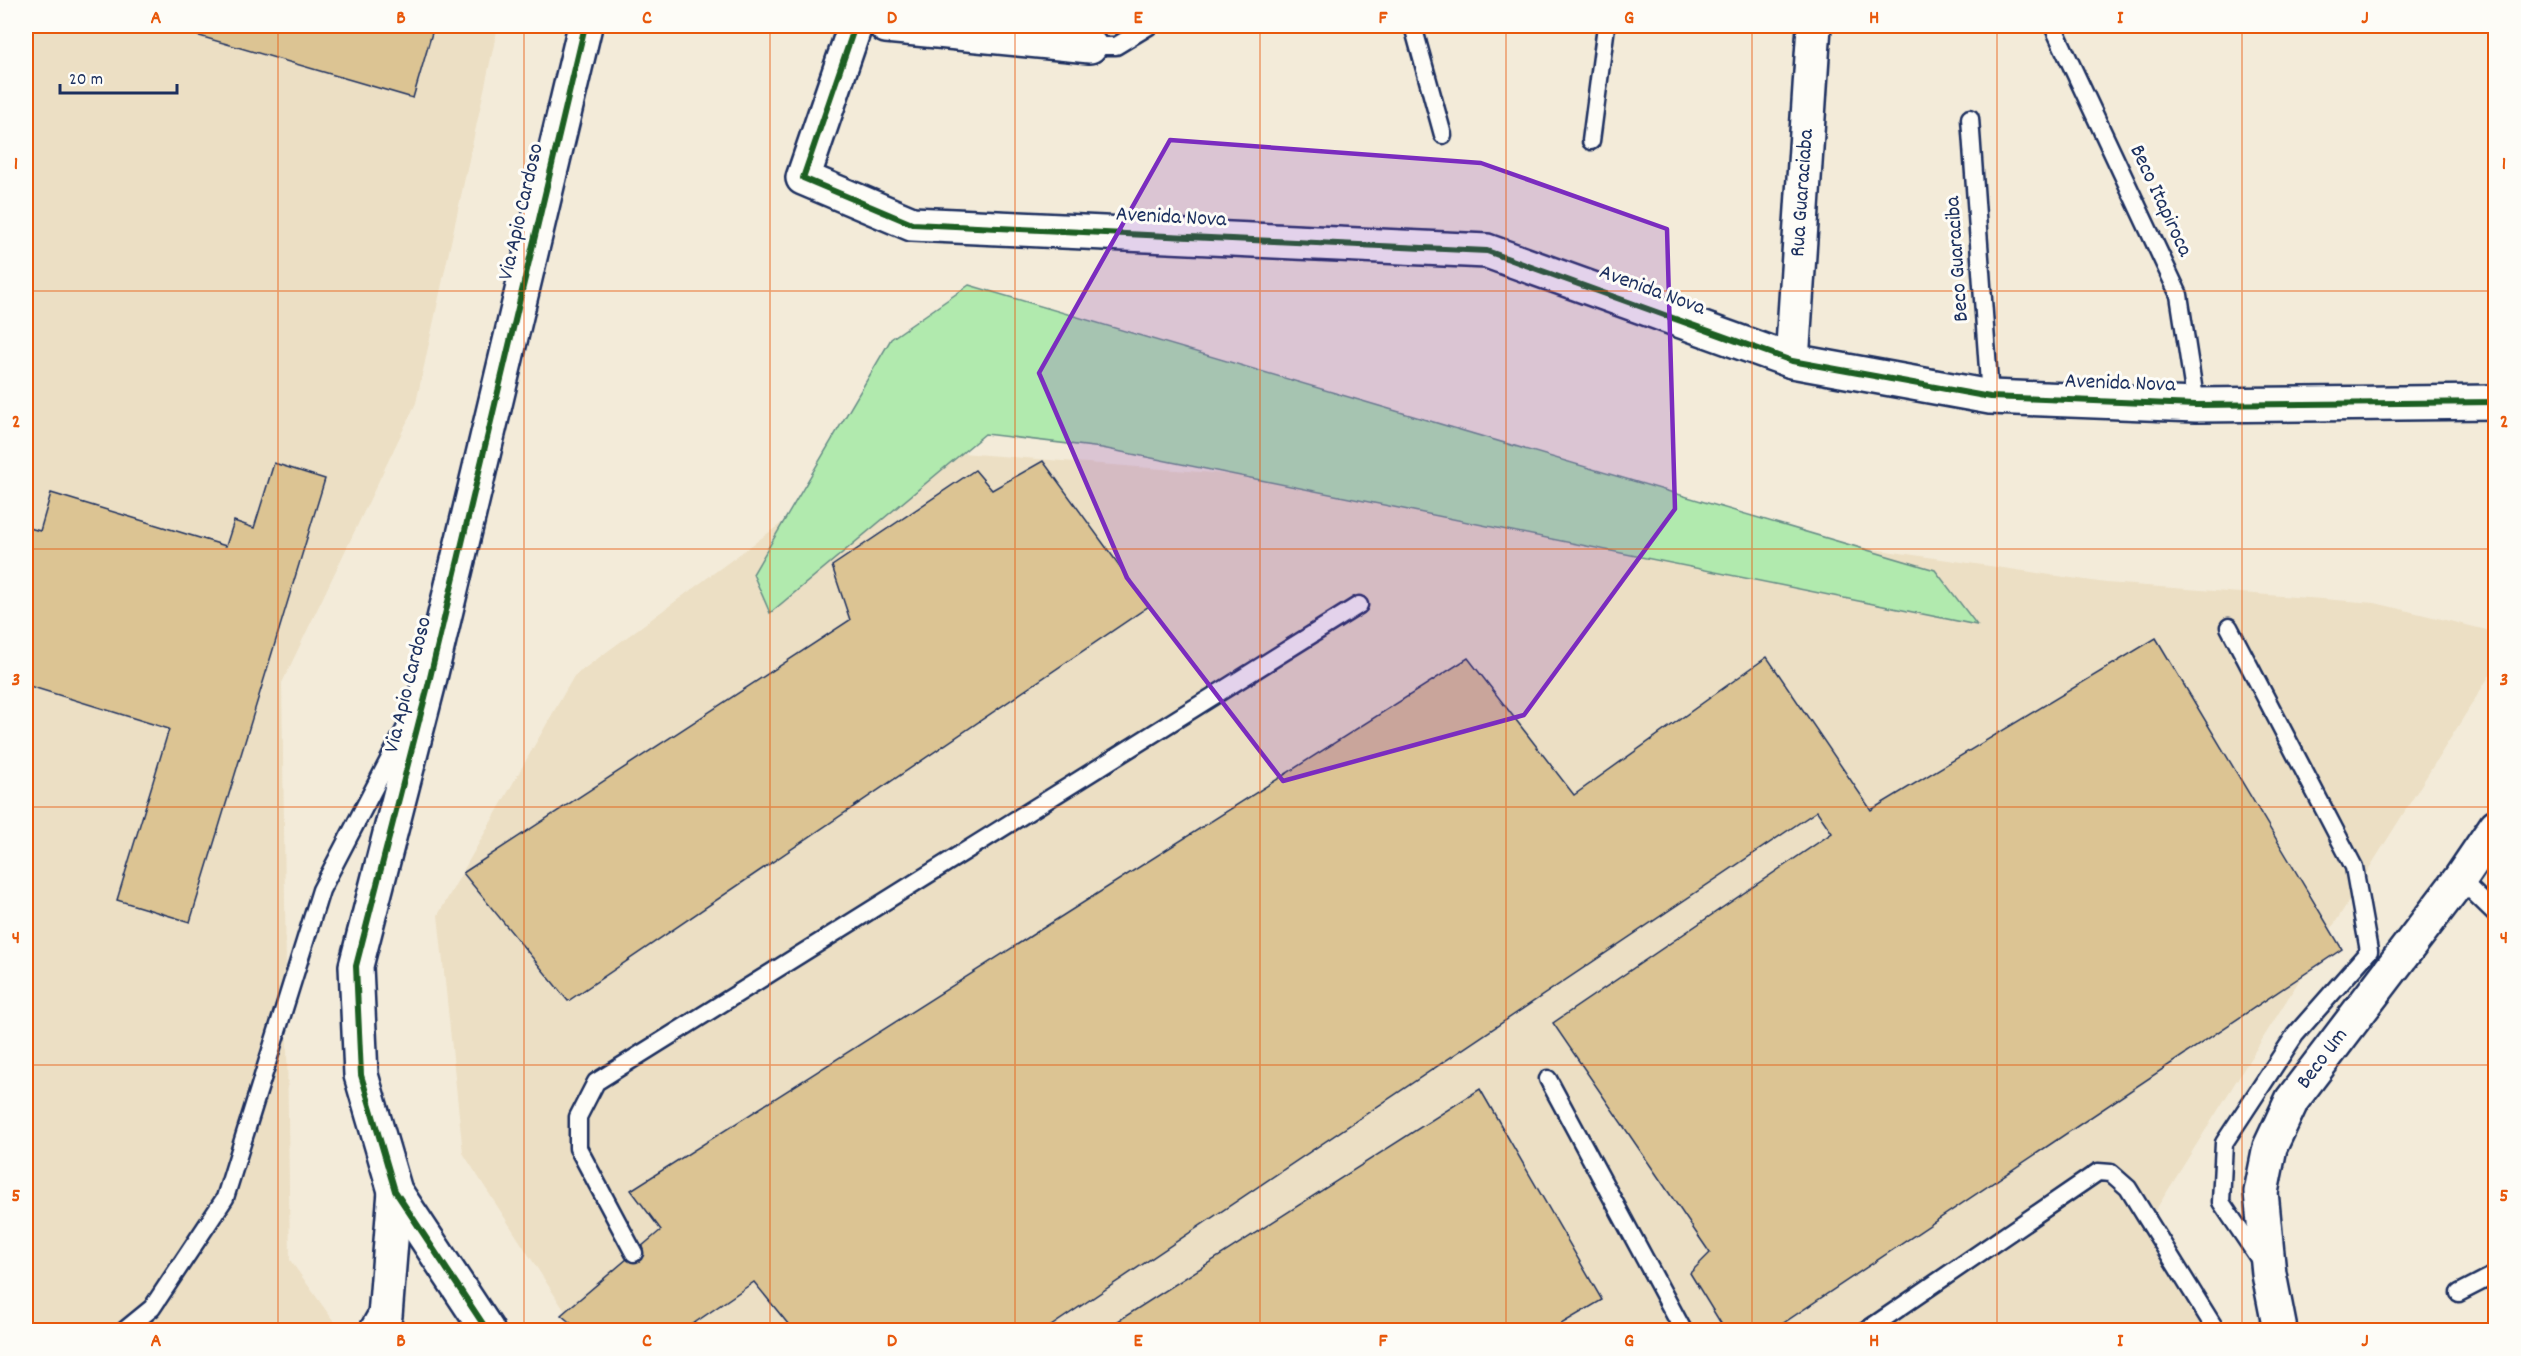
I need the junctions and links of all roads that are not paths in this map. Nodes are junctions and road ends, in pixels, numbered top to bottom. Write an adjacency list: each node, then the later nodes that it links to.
1 (585, 26): 19 (street, Via Apio Cardoso)
2 (855, 26): 13 (street, Avenida Nova)
3 (886, 26): 9 (street)
4 (1149, 26): 9 (lane)
5 (1413, 26): 11 (lane)
6 (1606, 26): 12 (lane)
7 (1814, 26): 13 (street, Rua Guaraciaba)
8 (2053, 26): 16 (lane, Beco Itapiroca)
9 (1090, 46)
10 (1970, 118): 14 (lane, Beco Guaraciba)
11 (1443, 135)
12 (1591, 141)
13 (1792, 362): 14 (street, Avenida Nova)
14 (1990, 397): 16 (street, Avenida Nova)
15 (2496, 402): 16 (street, Avenida Nova)
16 (2196, 405)
17 (1359, 605): 25 (lane)
18 (2229, 627): 26 (lane)
19 (428, 686): 24 (street, Via Apio Cardoso); 29 (lane)
20 (2496, 826): 21 (street, Beco Um)
21 (2460, 879): 22 (lane); 26 (street, Beco Um)
22 (2496, 914)
23 (1548, 1079): 32 (lane)
24 (395, 1191): 30 (street); 31 (street, Via Apio Cardoso)
25 (634, 1253)
26 (2269, 1274): 35 (street, Beco Um)
27 (2496, 1274): 28 (lane)
28 (2459, 1293)
29 (125, 1330)
30 (377, 1330)
31 (487, 1330)
32 (1683, 1330)
33 (1867, 1330): 34 (lane)
34 (2216, 1330)
35 (2280, 1330)

